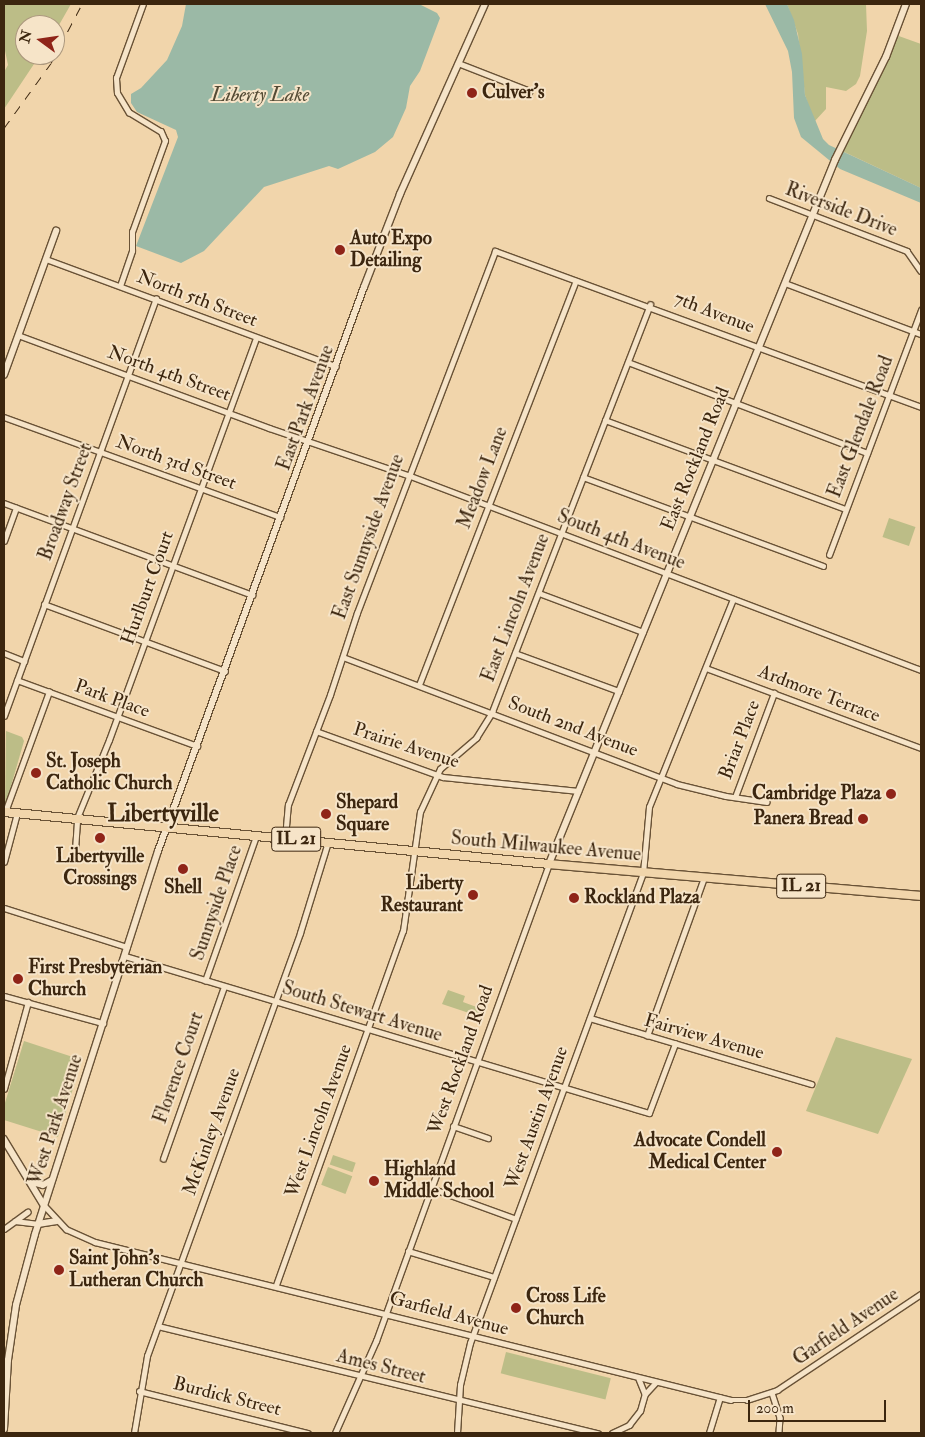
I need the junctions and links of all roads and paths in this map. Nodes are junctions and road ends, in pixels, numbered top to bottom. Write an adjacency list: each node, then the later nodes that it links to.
1 (143, 4): 14 (street)
2 (485, 4): 4 (main road, East Park Avenue)
3 (906, 4): 7 (street, East Rockland Road)
4 (458, 63): 5 (street); 24 (main road, East Park Avenue)
5 (530, 92)
6 (769, 198): 7 (street, Riverside Drive)
7 (812, 215): 11 (street, Riverside Drive); 13 (street, East Rockland Road)
8 (56, 231): 10 (street)
9 (495, 251): 12 (street, 7th Avenue); 37 (street, East Sunnyside Avenue)
10 (46, 259): 14 (street, North 5th Street); 20 (street)
11 (921, 271)
12 (576, 281): 16 (street, 7th Avenue); 41 (street, Meadow Lane)
13 (785, 283): 18 (street); 22 (street, East Rockland Road)
14 (120, 286): 15 (street, North 5th Street)
15 (156, 299): 21 (street, North 5th Street); 26 (street, Broadway Street)
16 (650, 305): 22 (street, 7th Avenue); 23 (street, East Lincoln Avenue)
17 (921, 310): 18 (street, East Glendale Road)
18 (914, 331): 19 (street); 27 (street, East Glendale Road)
19 (921, 334)
20 (18, 335): 25 (street); 26 (street, North 4th Street)
21 (256, 338): 24 (street, North 5th Street); 30 (street, Hurlburt Court)
22 (759, 346): 27 (street, 7th Avenue); 28 (street, East Rockland Road)
23 (628, 362): 28 (street); 32 (street, East Lincoln Avenue)
24 (337, 366): 33 (main road, East Park Avenue)
25 (4, 375)
26 (128, 375): 30 (street, North 4th Street); 34 (street, Broadway Street)
27 (889, 395): 29 (street, 7th Avenue); 35 (street, East Glendale Road)
28 (735, 403): 35 (street); 36 (street, East Rockland Road)
29 (921, 407)
30 (228, 412): 33 (street, North 4th Street); 39 (street, Hurlburt Court)
31 (4, 417): 34 (street, North 3rd Street)
32 (605, 420): 36 (street); 38 (street, East Lincoln Avenue)
33 (310, 441): 37 (street, South 4th Avenue); 45 (main road, East Park Avenue)
34 (100, 452): 39 (street, North 3rd Street); 46 (street, Broadway Street)
35 (867, 453): 43 (street, East Glendale Road)
36 (713, 459): 43 (street); 44 (street, East Rockland Road)
37 (408, 475): 41 (street, South 4th Avenue); 61 (street, East Sunnyside Avenue)
38 (583, 477): 44 (street); 47 (street, East Lincoln Avenue)
39 (201, 488): 45 (street, North 3rd Street); 50 (street, Hurlburt Court)
40 (4, 503): 42 (street)
41 (488, 506): 47 (street, South 4th Avenue); 67 (street, Meadow Lane)
42 (16, 508): 46 (street); 48 (street)
43 (845, 509): 49 (street, East Glendale Road)
44 (690, 516): 51 (street); 52 (street, East Rockland Road)
45 (281, 517): 54 (main road, East Park Avenue)
46 (72, 528): 50 (street); 56 (street, Broadway Street)
47 (561, 534): 52 (street, South 4th Avenue); 53 (street, East Lincoln Avenue)
48 (4, 541)
49 (830, 555)
50 (172, 565): 54 (street); 58 (street, Hurlburt Court)
51 (823, 566)
52 (666, 573): 55 (street, South 4th Avenue); 57 (street, East Rockland Road)
53 (539, 593): 57 (street); 60 (street, East Lincoln Avenue)
54 (253, 595): 65 (main road, East Park Avenue)
55 (733, 599): 63 (street, West Austin Avenue); 64 (street, South 4th Avenue)
56 (44, 604): 58 (street); 62 (street, Broadway Street)
57 (643, 632): 68 (street, East Rockland Road)
58 (145, 641): 65 (street); 73 (street, Hurlburt Court)
59 (4, 653): 62 (street)
60 (515, 653): 68 (street); 71 (street, East Lincoln Avenue)
61 (343, 656): 67 (street, South 2nd Avenue); 74 (street, East Sunnyside Avenue)
62 (24, 661): 66 (street, Broadway Street)
63 (706, 668): 70 (street, Ardmore Terrace); 79 (street, West Austin Avenue)
64 (921, 670)
65 (225, 671): 75 (main road, East Park Avenue)
66 (17, 680): 69 (street, Park Place); 72 (street, Broadway Street)
67 (419, 685): 71 (street, South 2nd Avenue)
68 (619, 691): 77 (street, East Rockland Road)
69 (49, 692): 73 (street, Park Place); 83 (street)
70 (774, 693): 76 (street, Ardmore Terrace); 81 (street, Briar Place)
71 (492, 712): 77 (street, South 2nd Avenue); 78 (street, East Lincoln Avenue)
72 (4, 716)
73 (118, 717): 75 (street, Park Place); 85 (street, Hurlburt Court)
74 (316, 731): 78 (street, Prairie Avenue); 88 (street, East Sunnyside Avenue)
75 (197, 746): 86 (main road, East Park Avenue)
76 (921, 748)
77 (594, 751): 79 (street, South 2nd Avenue); 80 (street, East Rockland Road)
78 (437, 775): 80 (street, Prairie Avenue); 91 (street, East Lincoln Avenue)
79 (662, 777): 81 (street, South 2nd Avenue); 94 (street, West Austin Avenue)
80 (578, 790): 93 (street, East Rockland Road)
81 (735, 797): 82 (street, South 2nd Avenue)
82 (767, 802)
83 (5, 812): 84 (main road, IL 21)
84 (17, 813): 85 (main road, IL 21); 92 (street)
85 (77, 818): 86 (main road, IL 21); 90 (street, Hurlburt Court)
86 (167, 827): 87 (main road, South Milwaukee Avenue / IL 21); 98 (main road, West Park Avenue)
87 (256, 835): 88 (main road, South Milwaukee Avenue / IL 21); 100 (street, Sunnyside Place)
88 (284, 838): 89 (main road, South Milwaukee Avenue / IL 21)
89 (328, 842): 91 (main road, South Milwaukee Avenue / IL 21); 104 (street, McKinley Avenue)
90 (75, 850)
91 (414, 851): 93 (main road, South Milwaukee Avenue / IL 21); 107 (street, West Lincoln Avenue)
92 (4, 862)
93 (549, 864): 94 (main road, South Milwaukee Avenue / IL 21); 110 (street, West Rockland Road)
94 (643, 873): 95 (main road, South Milwaukee Avenue / IL 21); 105 (street, West Austin Avenue)
95 (704, 878): 96 (main road, South Milwaukee Avenue / IL 21); 108 (street)
96 (921, 896)
97 (4, 908): 98 (street)
98 (127, 948): 99 (main road, West Park Avenue)
99 (125, 956): 100 (street, South Stewart Avenue); 106 (main road, West Park Avenue)
100 (206, 981): 101 (street, South Stewart Avenue)
101 (224, 987): 104 (street, South Stewart Avenue); 117 (street, Florence Court)
102 (4, 996): 103 (street)
103 (28, 1002): 106 (street); 113 (street)
104 (275, 1002): 107 (street, South Stewart Avenue); 131 (street, McKinley Avenue)
105 (590, 1018): 108 (street, Fairview Avenue); 112 (street, West Austin Avenue)
106 (103, 1023): 118 (main road, West Park Avenue)
107 (368, 1030): 110 (street, South Stewart Avenue); 133 (street, West Lincoln Avenue)
108 (647, 1036): 109 (street, Fairview Avenue)
109 (675, 1044): 111 (street, Fairview Avenue); 112 (street, South Stewart Avenue)
110 (477, 1062): 112 (street, South Stewart Avenue); 114 (street, West Rockland Road)
111 (811, 1084)
112 (565, 1088): 123 (street, West Austin Avenue)
113 (4, 1089)
114 (453, 1126): 115 (street); 120 (street, West Rockland Road)
115 (488, 1138)
116 (5, 1142): 119 (street)
117 (164, 1159)
118 (53, 1179): 119 (main road); 121 (main road, West Park Avenue)
119 (32, 1182): 121 (street)
120 (431, 1188): 123 (street); 130 (street, West Rockland Road)
121 (44, 1205): 125 (street, Garfield Avenue); 127 (main road, West Park Avenue)
122 (27, 1212): 124 (street)
123 (516, 1219): 132 (street, West Austin Avenue)
124 (15, 1221): 126 (street); 128 (street)
125 (57, 1221): 127 (main road); 131 (street, Garfield Avenue)
126 (28, 1224): 127 (street); 129 (street)
127 (38, 1224): 129 (main road, West Park Avenue)
128 (4, 1229)
129 (35, 1234): 147 (main road, West Park Avenue)
130 (408, 1251): 132 (street); 135 (street, West Rockland Road)
131 (181, 1261): 133 (street, Garfield Avenue); 136 (street, McKinley Avenue)
132 (494, 1277): 137 (street, West Austin Avenue)
133 (276, 1286): 135 (street, Garfield Avenue)
134 (921, 1294): 142 (street, Garfield Avenue)
135 (386, 1312): 137 (street, Garfield Avenue); 138 (street, West Rockland Road)
136 (158, 1326): 138 (street, Ames Street); 141 (street, McKinley Avenue)
137 (473, 1336): 139 (street, Garfield Avenue); 145 (street, West Austin Avenue)
138 (360, 1377): 145 (street, Ames Street); 150 (street, West Rockland Road)
139 (639, 1379): 140 (street, Garfield Avenue); 143 (street)
140 (656, 1382): 143 (street); 144 (street, Garfield Avenue)
141 (139, 1391): 148 (street, McKinley Avenue); 149 (street, Burdick Street)
142 (772, 1393): 144 (street, Garfield Avenue); 156 (street)
143 (645, 1394): 146 (street)
144 (720, 1398): 155 (street)
145 (458, 1402): 151 (street, West Austin Avenue); 152 (street, Ames Street)
146 (627, 1426): 153 (street); 154 (street)
147 (4, 1429)
148 (134, 1433)
149 (308, 1433)
150 (334, 1433)
151 (457, 1433)
152 (598, 1433)
153 (615, 1433)
154 (630, 1433)
155 (709, 1433)
156 (779, 1433)

